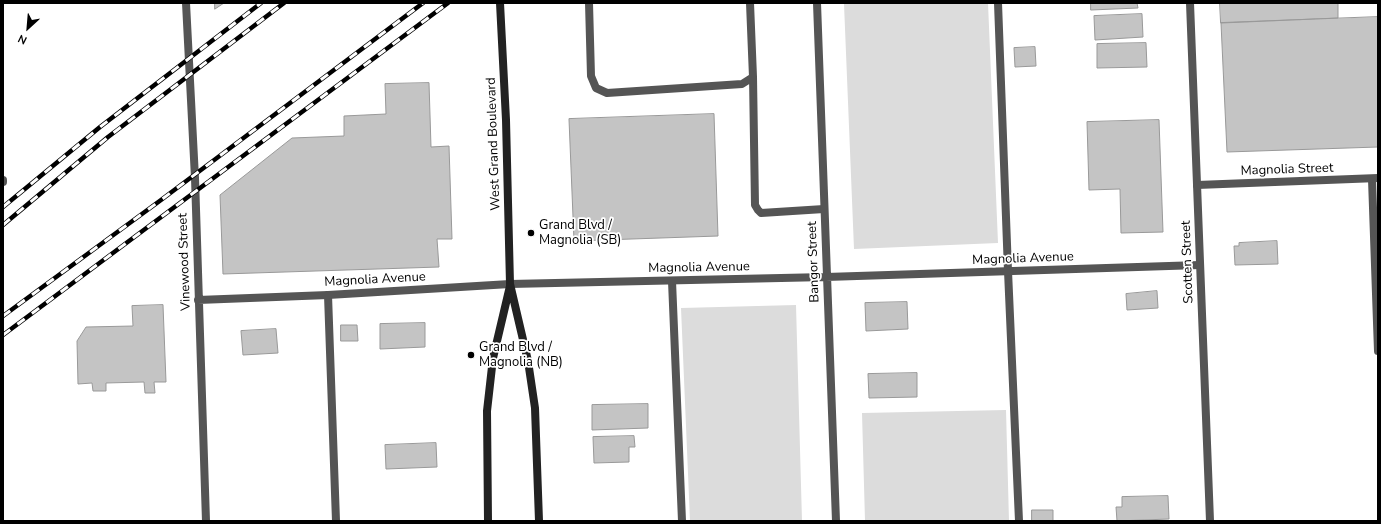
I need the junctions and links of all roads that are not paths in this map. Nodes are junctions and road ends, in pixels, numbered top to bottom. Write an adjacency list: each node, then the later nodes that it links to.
1 (186, 3): 18 (street, Vinewood Street)
2 (500, 3): 16 (main road, West Grand Boulevard)
3 (589, 3): 8 (street)
4 (750, 3): 8 (street)
5 (817, 3): 11 (street, Bangor Street)
6 (998, 3): 13 (street)
7 (1190, 3): 10 (street, Scotten Street)
8 (753, 77): 11 (street)
9 (1375, 179): 10 (street, Magnolia Street); 19 (street)
10 (1197, 185): 12 (street, Scotten Street)
11 (824, 209): 14 (street, Bangor Street)
12 (1200, 265): 13 (street, Magnolia Avenue); 27 (street, Scotten Street)
13 (1008, 271): 14 (street, Magnolia Avenue); 26 (street)
14 (826, 277): 15 (street, Magnolia Avenue); 25 (street, Bangor Street)
15 (672, 280): 16 (street, Magnolia Avenue); 24 (street)
16 (510, 284): 17 (street, Magnolia Avenue); 22 (main road, West Grand Boulevard); 23 (main road, West Grand Boulevard)
17 (328, 295): 18 (street, Magnolia Avenue); 21 (street)
18 (198, 300): 20 (street, Vinewood Street)
19 (1378, 351)
20 (206, 521)
21 (336, 521)
22 (488, 521)
23 (539, 521)
24 (682, 521)
25 (836, 521)
26 (1019, 521)
27 (1210, 521)

